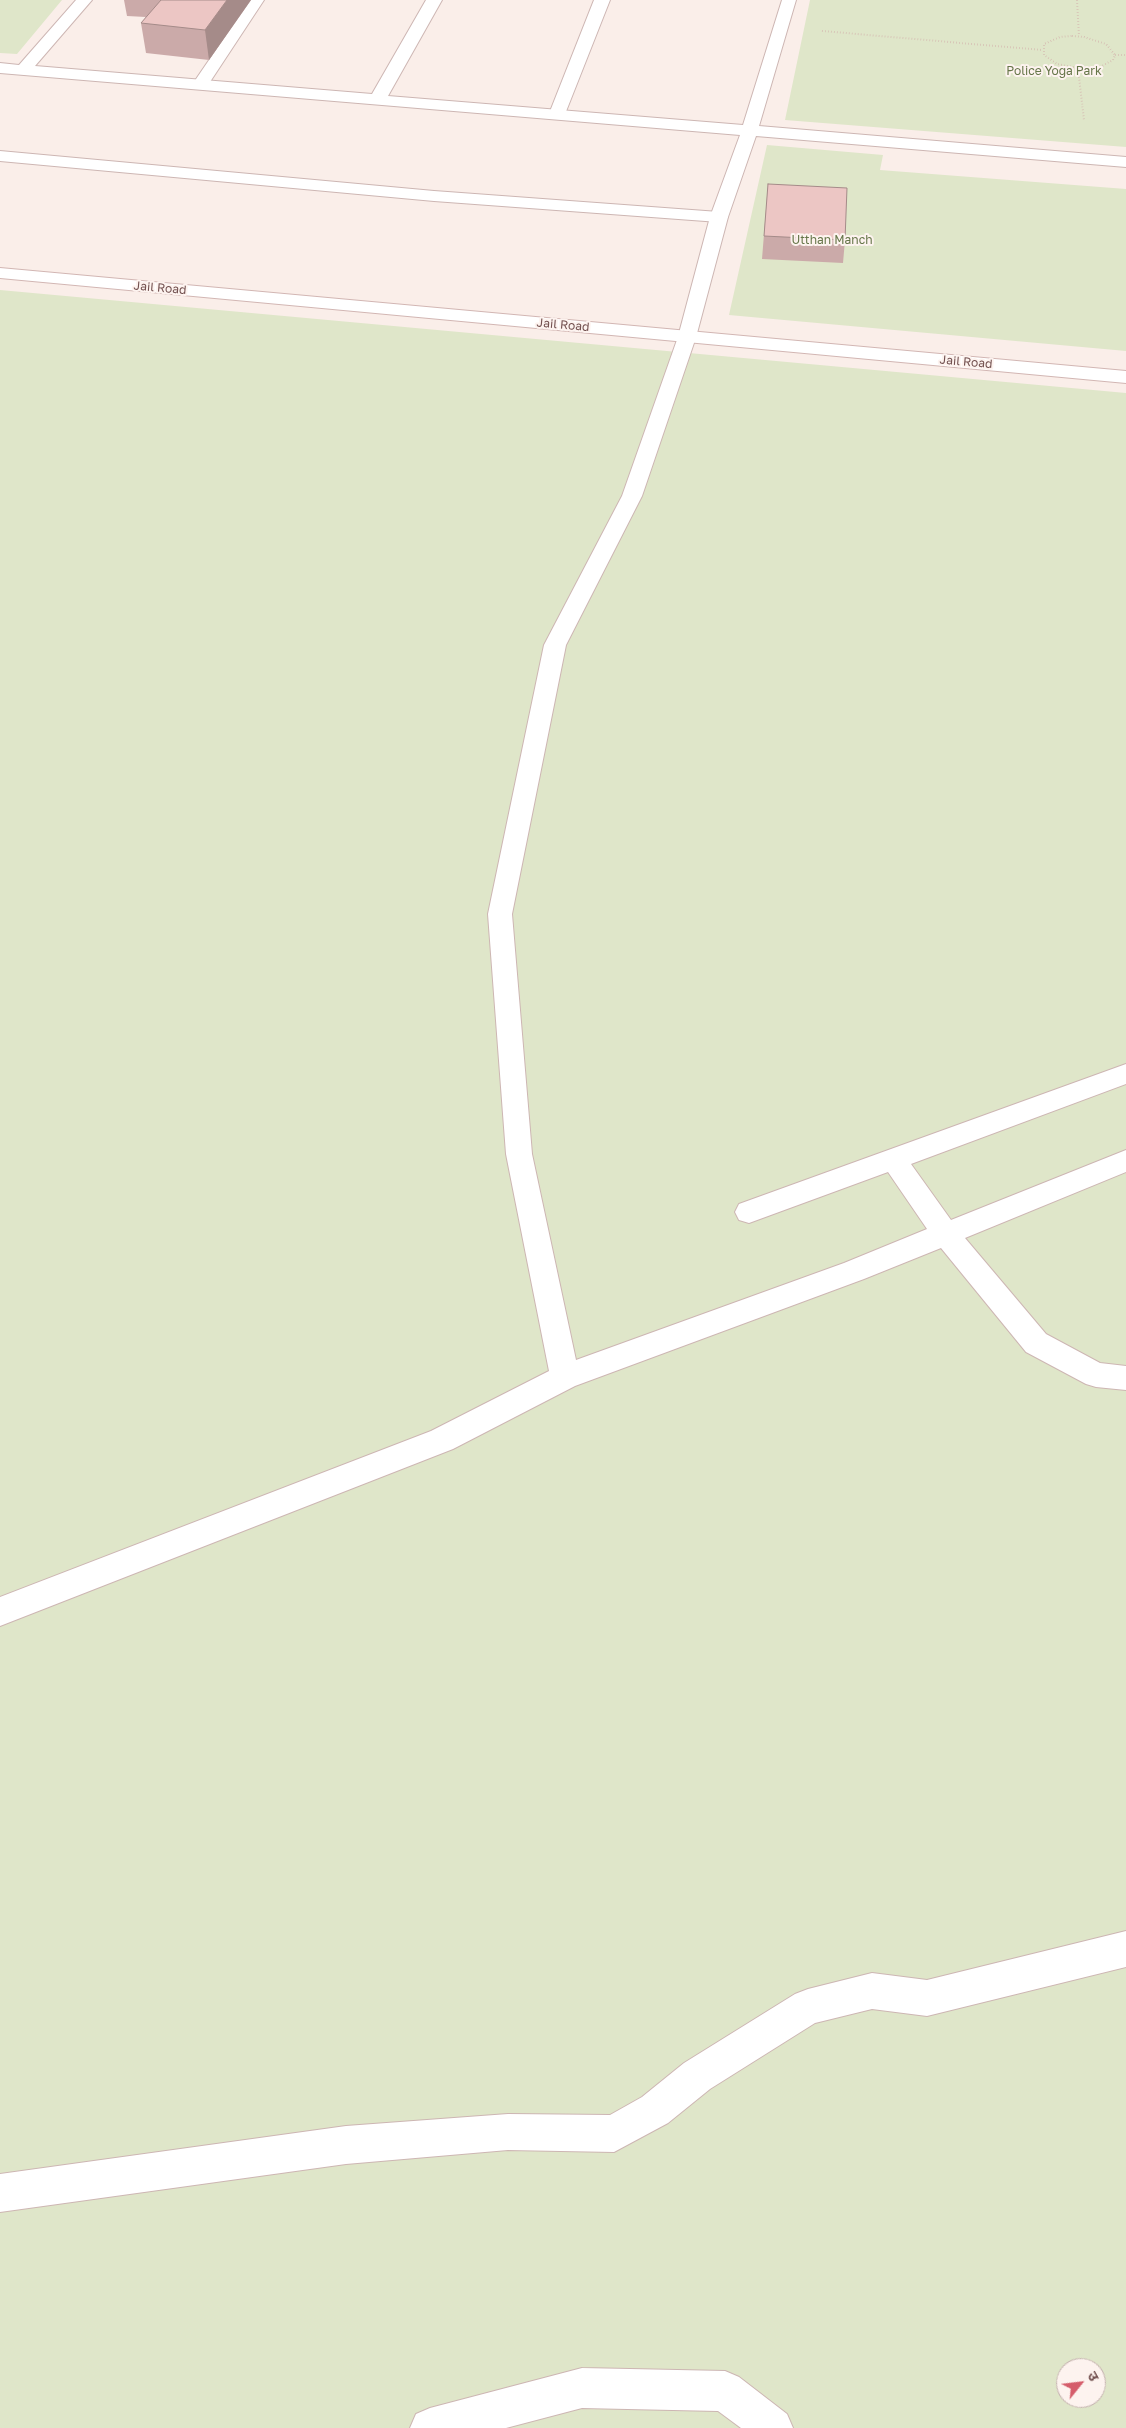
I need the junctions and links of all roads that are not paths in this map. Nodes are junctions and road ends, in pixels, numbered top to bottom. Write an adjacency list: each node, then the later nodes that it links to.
1 (84, 0): 7 (street)
2 (257, 0): 8 (street)
3 (434, 0): 9 (street)
4 (602, 0): 10 (street)
5 (789, 0): 11 (street)
6 (0, 68): 7 (street)
7 (23, 70): 8 (street)
8 (200, 85): 9 (street)
9 (377, 100): 10 (street)
10 (557, 114): 11 (street)
11 (750, 130): 13 (street); 14 (street)
12 (0, 156): 14 (street)
13 (1126, 162)
14 (719, 217): 16 (street)
15 (0, 273): 16 (street, Jail Road)
16 (687, 337): 17 (street, Jail Road); 23 (street)
17 (1126, 376)
18 (1126, 1074): 19 (street)
19 (893, 1159): 21 (street); 22 (street)
20 (1126, 1161): 22 (street)
21 (749, 1212)
22 (946, 1234): 23 (street); 24 (street)
23 (565, 1377): 25 (street)
24 (1126, 1378)
25 (0, 1612)
26 (1126, 1949): 27 (street)
27 (0, 2193)
28 (430, 2428): 29 (street)
29 (773, 2428)

